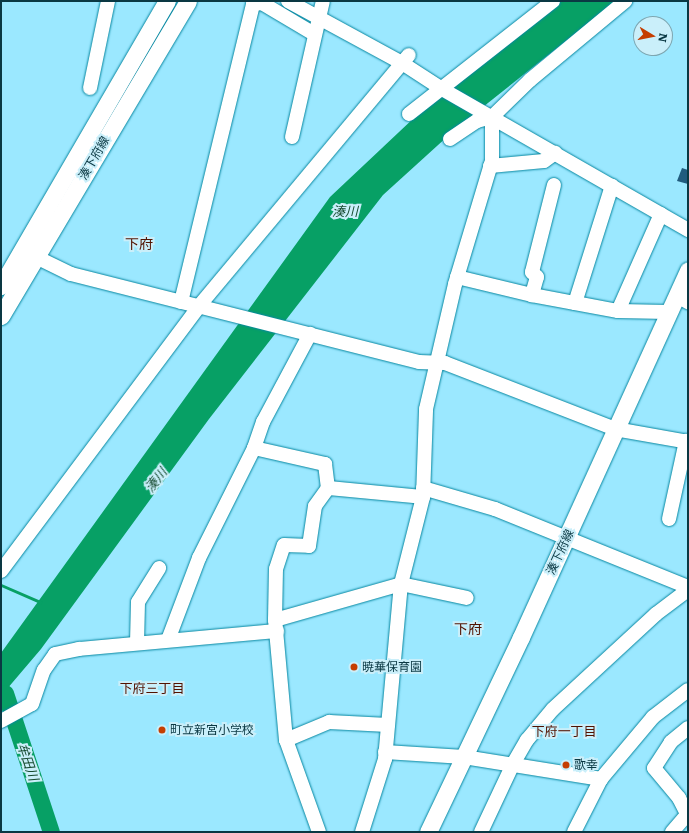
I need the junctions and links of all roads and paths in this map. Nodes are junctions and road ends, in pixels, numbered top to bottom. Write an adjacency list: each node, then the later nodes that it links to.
1 (108, 1): 11 (street)
2 (167, 1): 26 (main road, 湊下府線)
3 (188, 1): 23 (main road, 湊下府線)
4 (288, 1): 8 (street)
5 (323, 1): 8 (street)
6 (552, 1): 12 (street)
7 (625, 1): 14 (street)
8 (320, 20): 9 (street); 10 (street)
9 (314, 34): 15 (street); 29 (street)
10 (406, 59): 12 (street); 31 (street)
11 (90, 88)
12 (442, 89): 13 (street); 14 (street)
13 (409, 114)
14 (492, 117): 16 (street); 17 (street); 18 (street)
15 (292, 137)
16 (450, 139)
17 (554, 153): 18 (street); 20 (street)
18 (490, 166): 25 (street)
19 (554, 186): 27 (street)
20 (612, 186): 21 (street); 30 (street)
21 (661, 214): 22 (street); 32 (street)
22 (688, 230)
23 (36, 257): 29 (street); 34 (main road, 湊下府線)
24 (688, 270): 28 (main road, 湊下府線)
25 (457, 277): 27 (street); 36 (street)
26 (1, 286)
27 (532, 295): 30 (street)
28 (682, 299): 33 (main road, 湊下府線)
29 (181, 302): 31 (street)
30 (575, 303): 32 (street)
31 (199, 306): 35 (street); 45 (street)
32 (618, 311): 33 (street)
33 (668, 312): 37 (main road, 湊下府線)
34 (1, 316)
35 (310, 334): 36 (street); 39 (street)
36 (436, 362): 37 (street); 41 (street)
37 (615, 429): 38 (street); 43 (main road, 湊下府線)
38 (687, 441): 42 (street)
39 (254, 448): 40 (street); 50 (street)
40 (328, 488): 41 (street); 49 (street)
41 (423, 493): 43 (street); 46 (street)
42 (669, 519)
43 (568, 536): 47 (street); 58 (main road, 湊下府線)
44 (159, 568): 51 (street)
45 (1, 571)
46 (401, 584): 48 (street); 49 (street); 54 (street)
47 (688, 588): 59 (street)
48 (467, 598)
49 (276, 626): 50 (street); 56 (street)
50 (168, 640): 51 (street)
51 (136, 643): 53 (street)
52 (686, 697): 60 (street)
53 (1, 721)
54 (388, 725): 56 (street); 57 (street)
55 (688, 728): 61 (street)
56 (286, 740): 62 (street)
57 (385, 752): 58 (street); 63 (street)
58 (464, 757): 59 (street); 64 (main road, 湊下府線)
59 (513, 764): 60 (street); 65 (street)
60 (601, 779): 66 (street)
61 (688, 815): 67 (street)
62 (319, 832)
63 (362, 832)
64 (428, 832)
65 (481, 832)
66 (574, 832)
67 (672, 832)

